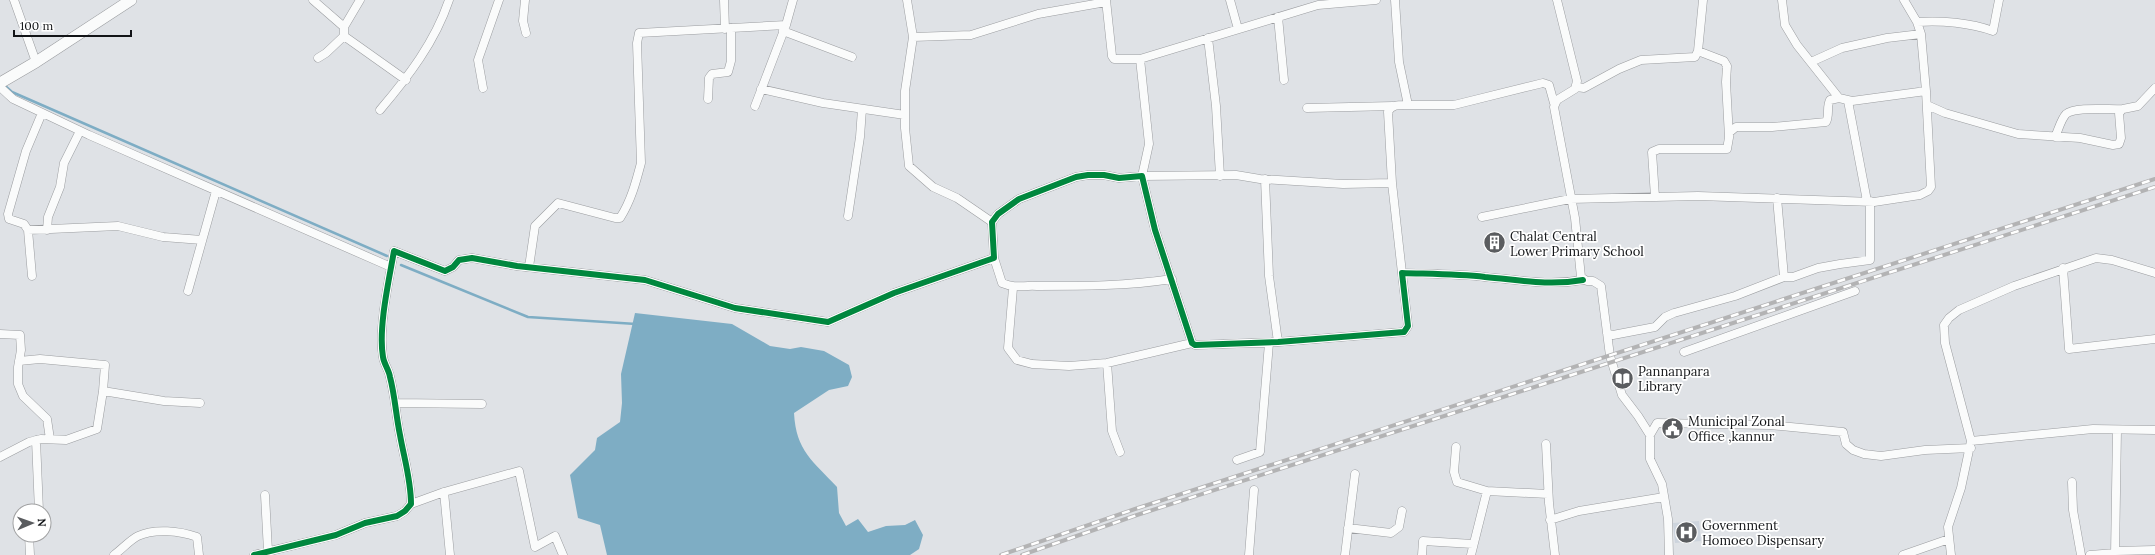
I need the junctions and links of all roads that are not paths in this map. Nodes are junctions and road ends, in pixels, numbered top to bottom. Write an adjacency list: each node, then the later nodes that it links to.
1 (14, 0): 36 (street)
2 (131, 0): 36 (main road)
3 (313, 0): 23 (street)
4 (360, 0): 23 (street)
5 (449, 0): 38 (street)
6 (499, 0): 43 (street)
7 (525, 0): 27 (street)
8 (724, 0): 24 (street)
9 (792, 0): 25 (street)
10 (907, 0): 30 (street)
11 (1230, 0): 26 (street)
12 (1376, 0): 20 (street)
13 (1395, 0): 51 (street)
14 (1557, 0): 42 (street)
15 (1703, 0): 32 (street)
16 (1782, 0): 37 (street)
17 (1904, 0): 22 (street)
18 (1999, 0): 22 (street)
19 (1106, 1): 30 (street); 35 (street)
20 (1321, 2): 21 (street)
21 (1278, 17): 26 (street); 39 (street)
22 (1917, 22): 28 (street)
23 (344, 27): 29 (street)
24 (728, 28): 25 (street); 48 (street); 81 (street)
25 (784, 28): 33 (street); 45 (street)
26 (1238, 29): 31 (street)
27 (526, 33)
28 (1921, 34): 37 (street); 46 (street)
29 (344, 36): 34 (street); 38 (street)
30 (913, 37): 60 (street)
31 (1208, 38): 35 (street); 65 (street)
32 (1698, 51): 42 (street); 63 (street)
33 (852, 57)
34 (318, 58)
35 (1140, 59): 64 (street)
36 (36, 62): 40 (main road)
37 (1811, 62): 47 (street)
38 (406, 80): 57 (street)
39 (1284, 80)
40 (0, 83)
41 (0, 87): 59 (street)
42 (1577, 87): 50 (street)
43 (483, 88)
44 (2155, 88): 58 (street)
45 (762, 89): 53 (street); 56 (street)
46 (1926, 91): 49 (street); 52 (street)
47 (1839, 98): 49 (street); 63 (street)
48 (708, 99)
49 (1848, 101): 72 (street)
50 (1554, 103): 51 (street); 71 (street)
51 (1408, 105): 54 (street)
52 (1927, 105): 62 (street); 72 (street)
53 (755, 106)
54 (1393, 106): 55 (street); 67 (street)
55 (1307, 108)
56 (862, 109): 60 (street); 73 (street)
57 (380, 110)
58 (2123, 110): 62 (street); 62 (street)
59 (42, 113): 61 (street); 76 (street)
60 (905, 115): 75 (street)
61 (80, 131): 68 (street); 77 (street)
62 (2055, 137)
63 (1729, 138): 69 (street)
64 (1142, 176): 65 (street); 75 (street); 87 (street)
65 (1220, 176): 66 (street)
66 (1265, 179): 67 (street); 95 (street)
67 (1392, 183): 83 (street)
68 (216, 191): 78 (street); 80 (street)
69 (1655, 197): 70 (street); 71 (street)
70 (1777, 198): 72 (street); 86 (street)
71 (1570, 199): 74 (street); 88 (street)
72 (1869, 201): 86 (street)
73 (848, 216)
74 (1482, 217)
75 (992, 222): 79 (street)
76 (28, 230): 77 (street); 85 (street)
77 (47, 230): 78 (street)
78 (202, 240): 90 (street)
79 (994, 258): 81 (street); 89 (street)
80 (391, 267): 81 (street); 103 (street)
81 (529, 267)
82 (2063, 268): 84 (street); 94 (street); 111 (street)
83 (1402, 273): 88 (street); 95 (street)
84 (2155, 273)
85 (32, 276)
86 (1784, 277): 92 (street)
87 (1172, 279): 89 (street); 96 (street)
88 (1582, 280): 92 (street)
89 (1013, 288): 100 (street)
90 (188, 291)
91 (1855, 291): 98 (street)
92 (1607, 333): 107 (street)
93 (0, 334): 99 (street)
94 (2155, 339)
95 (1278, 342): 97 (street)
96 (1192, 343): 97 (street); 100 (street)
97 (1269, 343): 115 (street)
98 (1684, 352)
99 (19, 361): 101 (street); 108 (street)
100 (1107, 363): 113 (street)
101 (103, 391): 102 (street); 108 (street)
102 (200, 403)
103 (395, 403): 104 (street); 125 (street)
104 (482, 404)
105 (2117, 430): 106 (street); 111 (street); 134 (street)
106 (2155, 430)
107 (1650, 435): 111 (street); 123 (street)
108 (50, 439): 109 (street)
109 (36, 440): 114 (street); 124 (street)
110 (1546, 444): 121 (street)
111 (1971, 445): 129 (street)
112 (1456, 447): 119 (street)
113 (1120, 452)
114 (0, 457)
115 (1236, 460)
116 (1355, 474): 128 (street)
117 (2072, 482): 149 (street)
118 (1254, 490): 141 (street)
119 (1487, 490): 121 (street); 131 (street)
120 (444, 492): 125 (street); 139 (street); 140 (street)
121 (1548, 494): 127 (street)
122 (265, 495): 133 (street)
123 (1664, 497): 127 (street); 146 (street)
124 (39, 503)
125 (411, 504): 133 (street)
126 (1402, 511): 128 (street)
127 (1550, 520): 145 (street)
128 (1348, 528): 142 (street)
129 (1950, 539): 147 (street); 148 (street)
130 (29, 543): 135 (street)
131 (1473, 544): 143 (street); 144 (street)
132 (2155, 550): 134 (street)
133 (268, 552): 138 (street)
134 (2115, 553): 150 (street)
135 (30, 555)
136 (114, 555): 137 (street)
137 (199, 555)
138 (254, 555)
139 (450, 555)
140 (563, 555)
141 (1249, 555)
142 (1345, 555)
143 (1422, 555)
144 (1471, 555)
145 (1555, 555)
146 (1669, 555)
147 (1903, 555)
148 (1951, 555)
149 (2081, 555)
150 (2090, 555)

